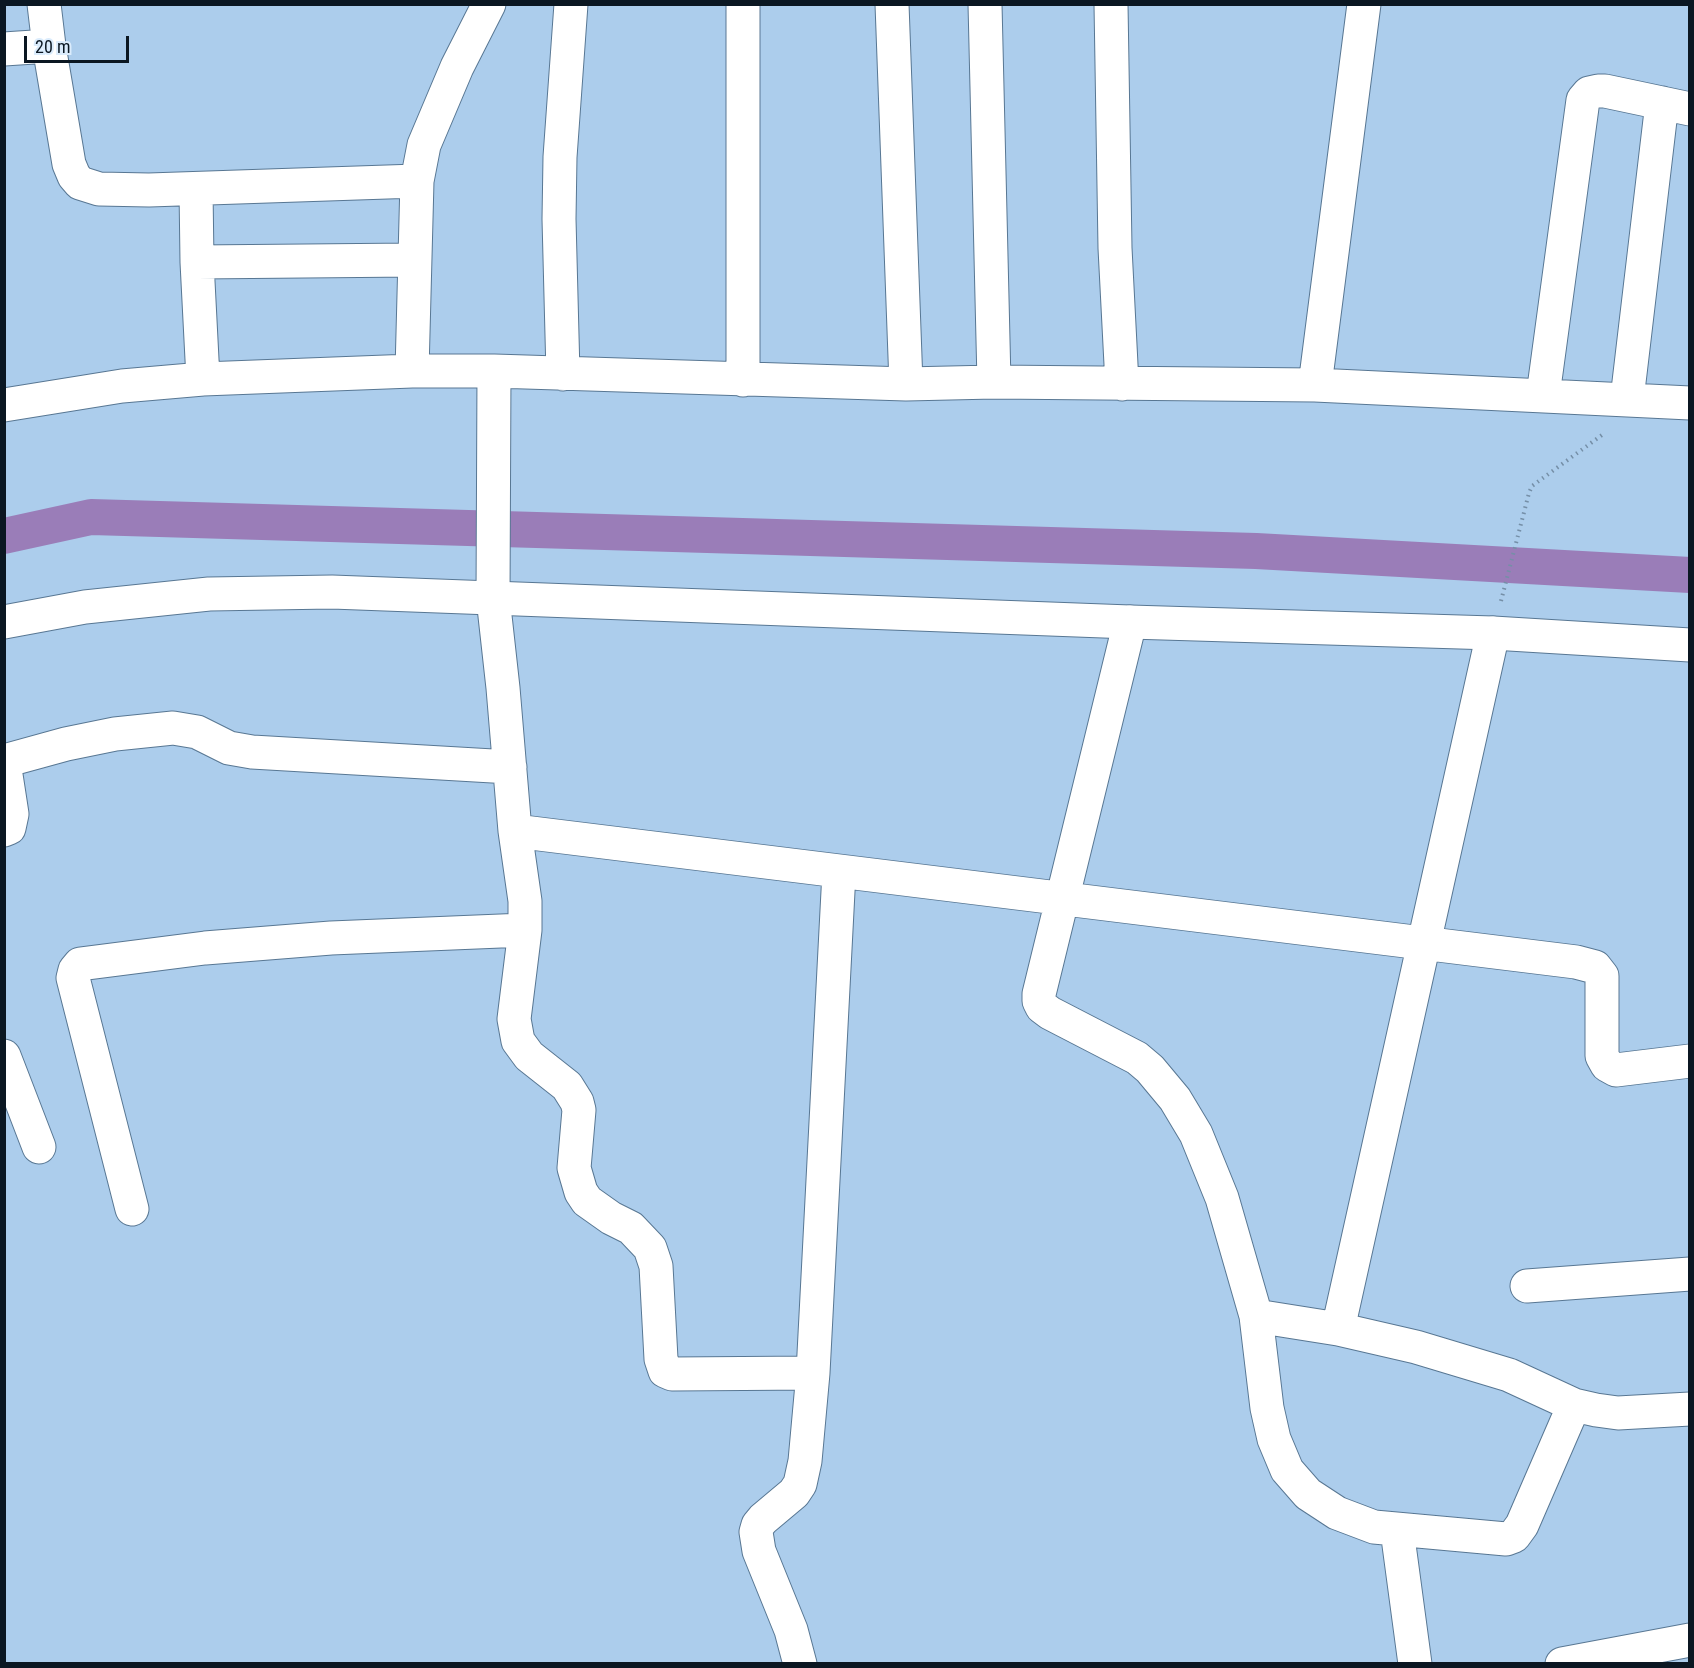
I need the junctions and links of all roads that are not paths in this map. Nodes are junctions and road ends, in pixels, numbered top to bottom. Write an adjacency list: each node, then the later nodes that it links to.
1 (44, 4): 9 (street)
2 (489, 4): 12 (street)
3 (572, 4): 18 (street)
4 (743, 4): 20 (street)
5 (892, 4): 22 (street)
6 (985, 4): 21 (street)
7 (1111, 4): 23 (street)
8 (1364, 4): 24 (street)
9 (49, 46): 10 (street); 13 (street)
10 (4, 49)
11 (1676, 106): 25 (street); 26 (street)
12 (417, 181): 13 (street); 14 (street)
13 (196, 189): 15 (street)
14 (414, 260): 15 (street); 16 (street)
15 (197, 262): 19 (street)
16 (412, 371): 17 (street); 19 (street)
17 (494, 371): 18 (street); 29 (street)
18 (563, 374): 20 (street)
19 (203, 379): 28 (street)
20 (743, 380): 22 (street)
21 (994, 382): 22 (street); 23 (street)
22 (906, 384)
23 (1122, 384): 24 (street)
24 (1315, 385): 25 (street)
25 (1543, 395): 26 (street)
26 (1627, 399): 27 (street)
27 (1689, 403)
28 (4, 405)
29 (493, 598): 30 (street); 31 (street); 35 (street)
30 (4, 622)
31 (1130, 622): 32 (street); 39 (street)
32 (1493, 633): 33 (street); 41 (street)
33 (1689, 645)
34 (4, 762): 35 (street); 36 (street)
35 (510, 767): 37 (street)
36 (4, 830)
37 (515, 831): 38 (street); 40 (street)
38 (839, 872): 39 (street); 50 (street)
39 (1063, 899): 41 (street); 48 (street)
40 (525, 930): 45 (street); 50 (street)
41 (1425, 944): 43 (street); 49 (street)
42 (4, 1056): 44 (street)
43 (1689, 1061)
44 (39, 1148)
45 (132, 1209)
46 (1689, 1274): 47 (street)
47 (1527, 1286)
48 (1256, 1316): 49 (street); 53 (street)
49 (1338, 1329): 51 (street)
50 (813, 1373): 56 (street)
51 (1574, 1405): 52 (street); 53 (street)
52 (1689, 1409)
53 (1397, 1530): 57 (street)
54 (1689, 1640): 55 (street)
55 (1632, 1657): 58 (street)
56 (800, 1664)
57 (1415, 1664)
58 (1562, 1664)

